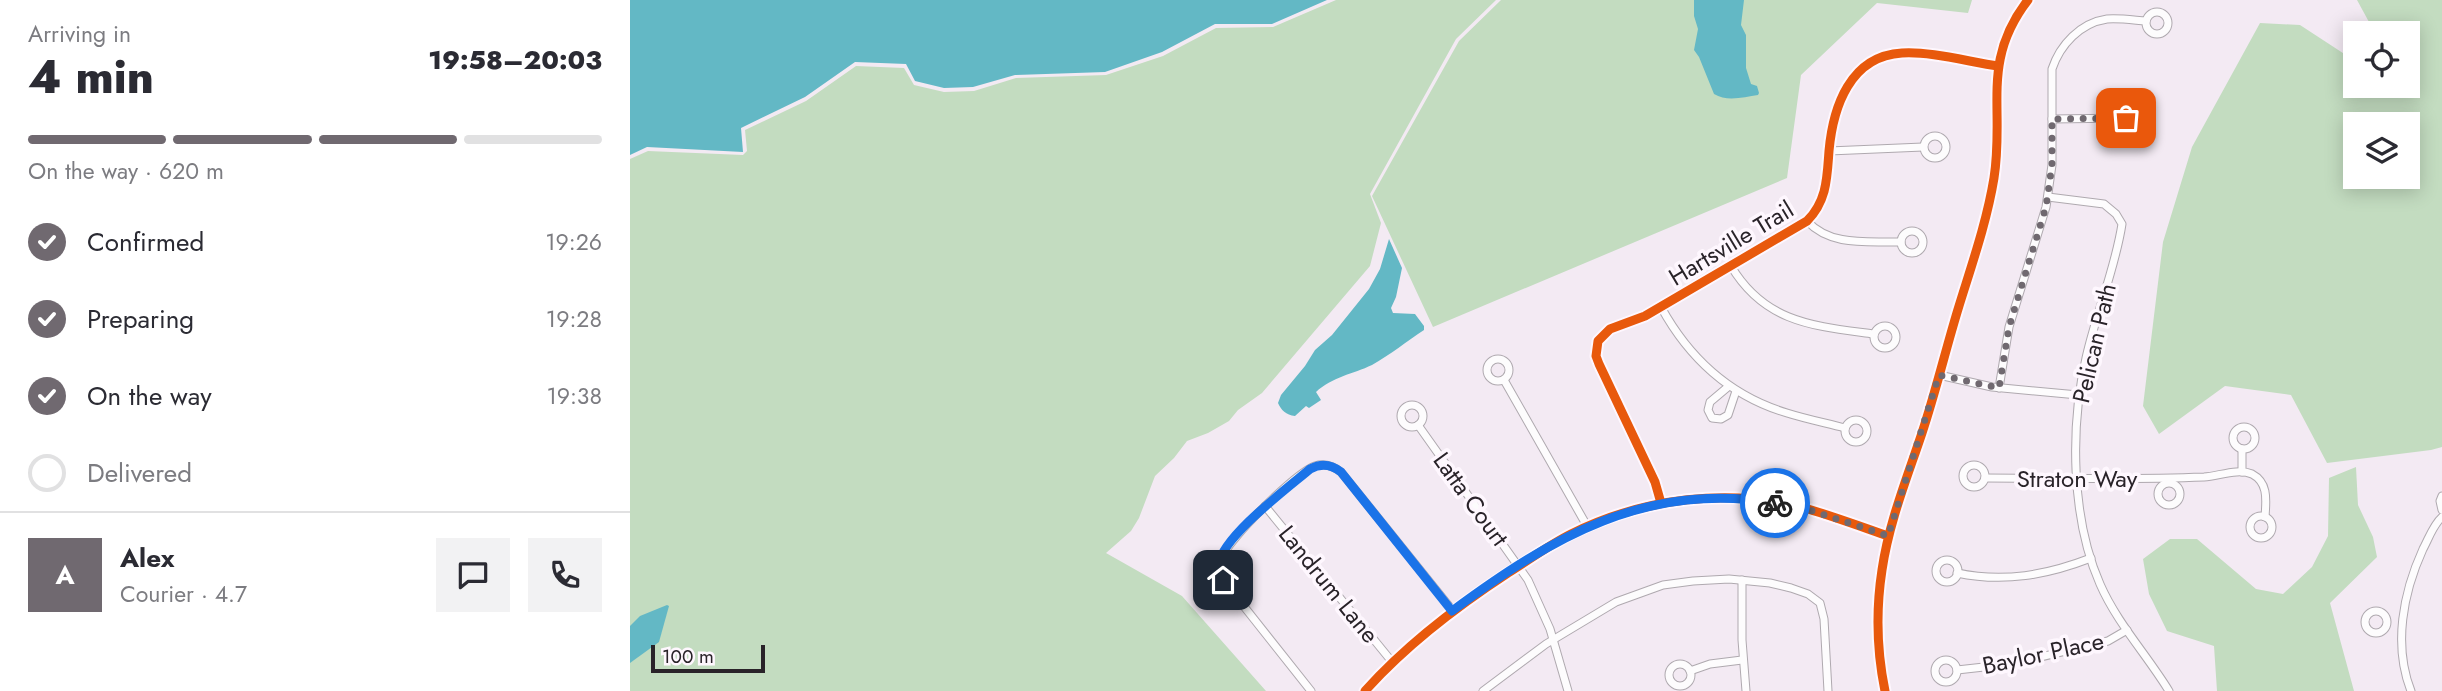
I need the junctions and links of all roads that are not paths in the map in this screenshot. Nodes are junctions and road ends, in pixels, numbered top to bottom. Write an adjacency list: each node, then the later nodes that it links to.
1 (2028, 0): 3 (street)
2 (2146, 21): 5 (street)
3 (1998, 66): 7 (street, Hartsville Trail); 14 (street)
4 (2126, 118): 5 (street)
5 (2052, 119): 8 (street)
6 (1923, 147): 7 (street)
7 (1829, 151): 9 (street, Hartsville Trail)
8 (2048, 197): 16 (street); 17 (street, Pelican Path)
9 (1807, 221): 10 (street); 11 (street, Hartsville Trail)
10 (1901, 242)
11 (1731, 266): 12 (street, Hartsville Trail); 13 (street)
12 (1661, 307): 19 (street); 25 (street, Hartsville Trail)
13 (1874, 334)
14 (1939, 375): 16 (street); 31 (street)
15 (1504, 380): 30 (street)
16 (1999, 388): 17 (street)
17 (2078, 395): 23 (street, Pelican Path)
18 (1418, 425): 33 (street, Latta Court)
19 (1845, 428)
20 (2242, 449): 21 (street)
21 (2242, 472): 23 (street, Straton Way); 28 (street)
22 (1985, 478): 23 (street, Straton Way)
23 (2077, 478): 32 (street, Pelican Path)
24 (2442, 496): 27 (street)
25 (1661, 503): 30 (street); 31 (street)
26 (1265, 506): 36 (street); 42 (street, Landrum Lane); 45 (street)
27 (2442, 510)
28 (2265, 517)
29 (2442, 517): 38 (street)
30 (1587, 526): 33 (street)
31 (1888, 536): 51 (street)
32 (2091, 558): 34 (street); 39 (street, Pelican Path)
33 (1519, 566): 36 (street); 40 (street, Latta Court)
34 (1958, 573)
35 (1742, 580): 40 (street); 41 (street); 50 (street)
36 (1452, 611): 42 (street)
37 (2387, 624): 38 (street)
38 (2403, 624): 53 (street)
39 (2127, 630): 43 (street, Baylor Place); 52 (street, Pelican Path)
40 (1552, 639): 47 (street); 48 (street, Latta Court)
41 (1742, 660): 44 (street); 49 (street)
42 (1393, 663): 46 (street)
43 (1957, 670)
44 (1690, 671)
45 (1311, 691)
46 (1366, 691)
47 (1483, 691)
48 (1568, 691)
49 (1746, 691)
50 (1828, 691)
51 (1885, 691)
52 (2169, 691)
53 (2411, 691)

